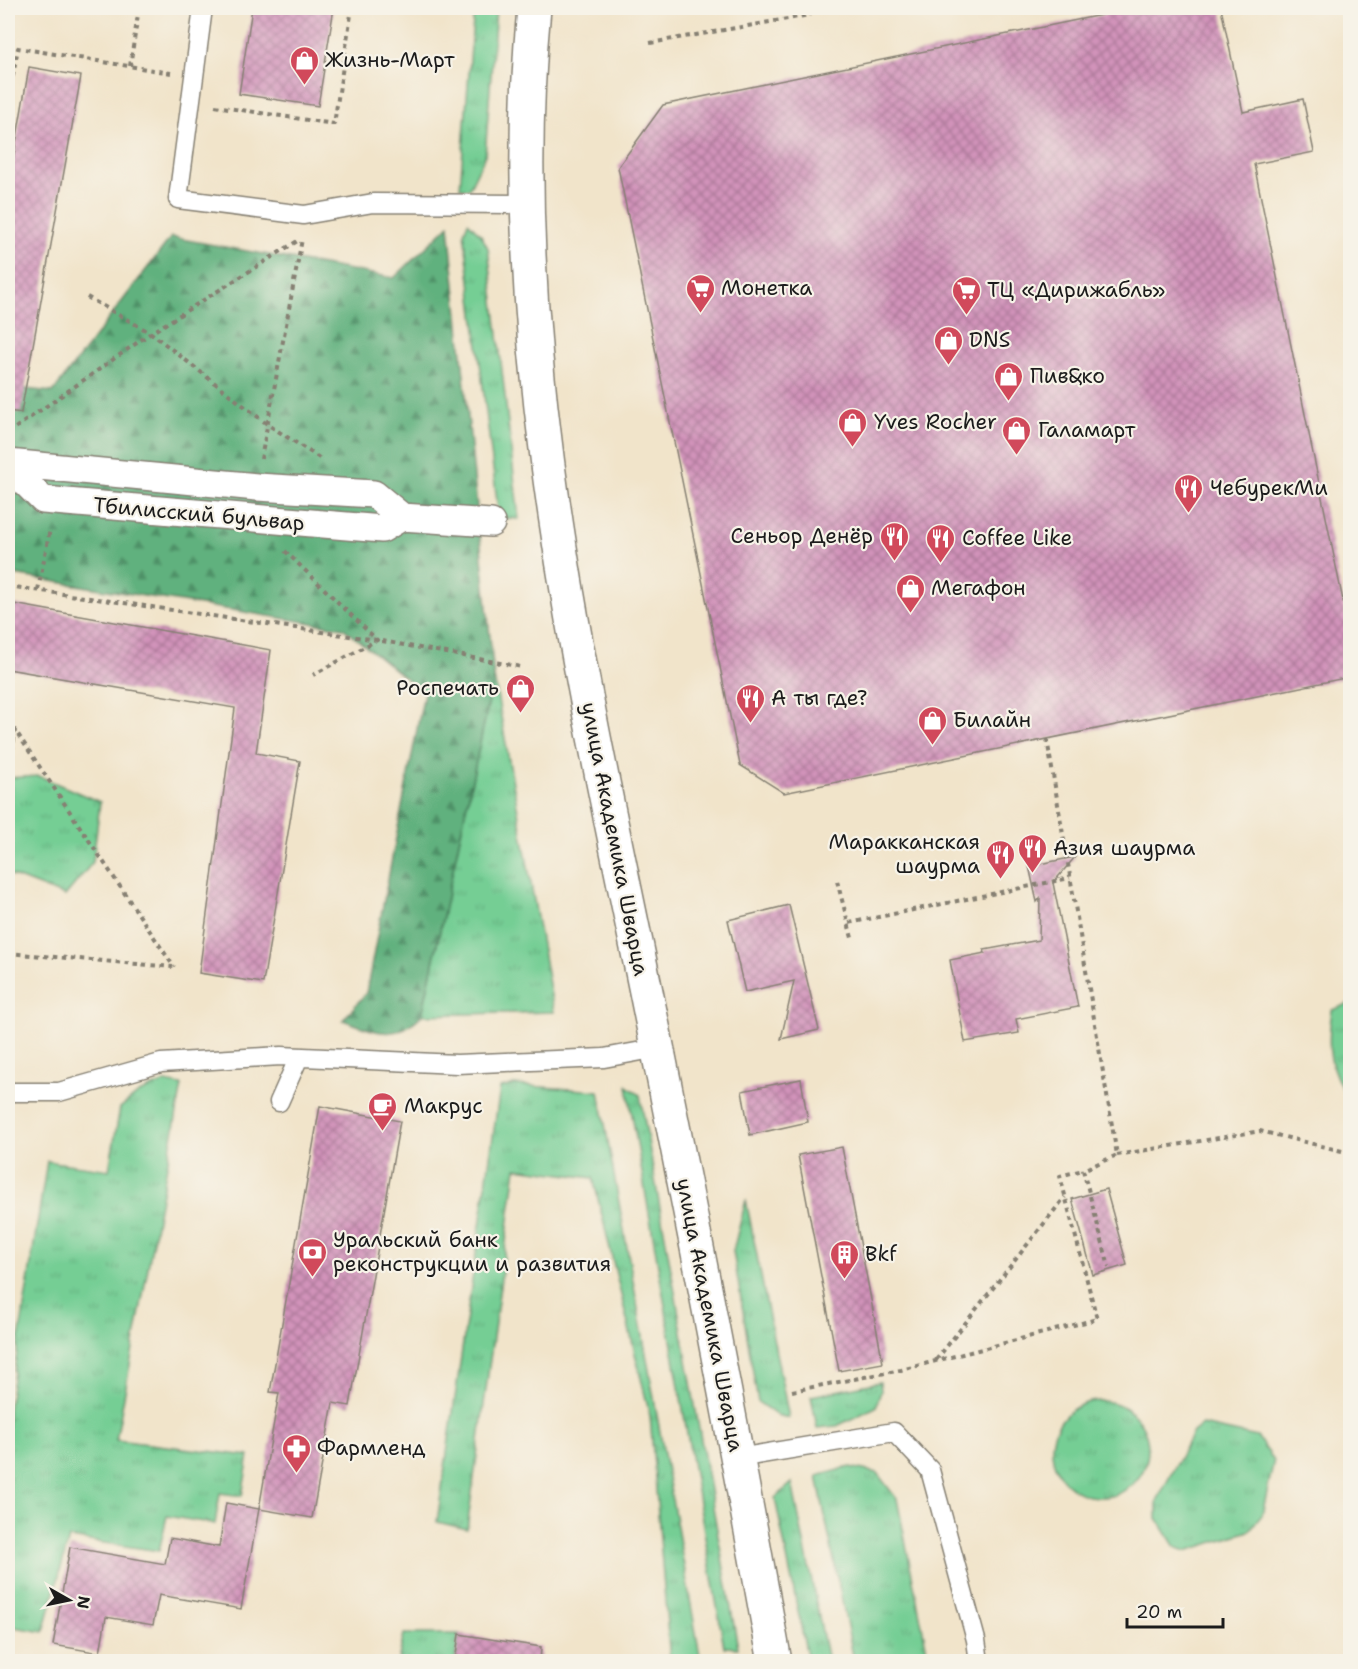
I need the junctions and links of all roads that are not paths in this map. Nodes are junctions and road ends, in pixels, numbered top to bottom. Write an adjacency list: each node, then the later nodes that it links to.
1 (203, 8): 3 (lane)
2 (534, 8): 3 (street, улица Академика Шварца)
3 (526, 204): 7 (street, улица Академика Шварца)
4 (8, 464): 5 (street, Тбилисский бульвар); 5 (street, Тбилисский бульвар)
5 (402, 517): 6 (street, Тбилисский бульвар)
6 (491, 523)
7 (657, 1048): 8 (lane); 11 (street, улица Академика Шварца)
8 (299, 1057): 9 (lane); 10 (lane)
9 (8, 1092)
10 (279, 1102)
11 (738, 1458): 12 (street, улица Академика Шварца); 13 (lane)
12 (775, 1662)
13 (979, 1662)

